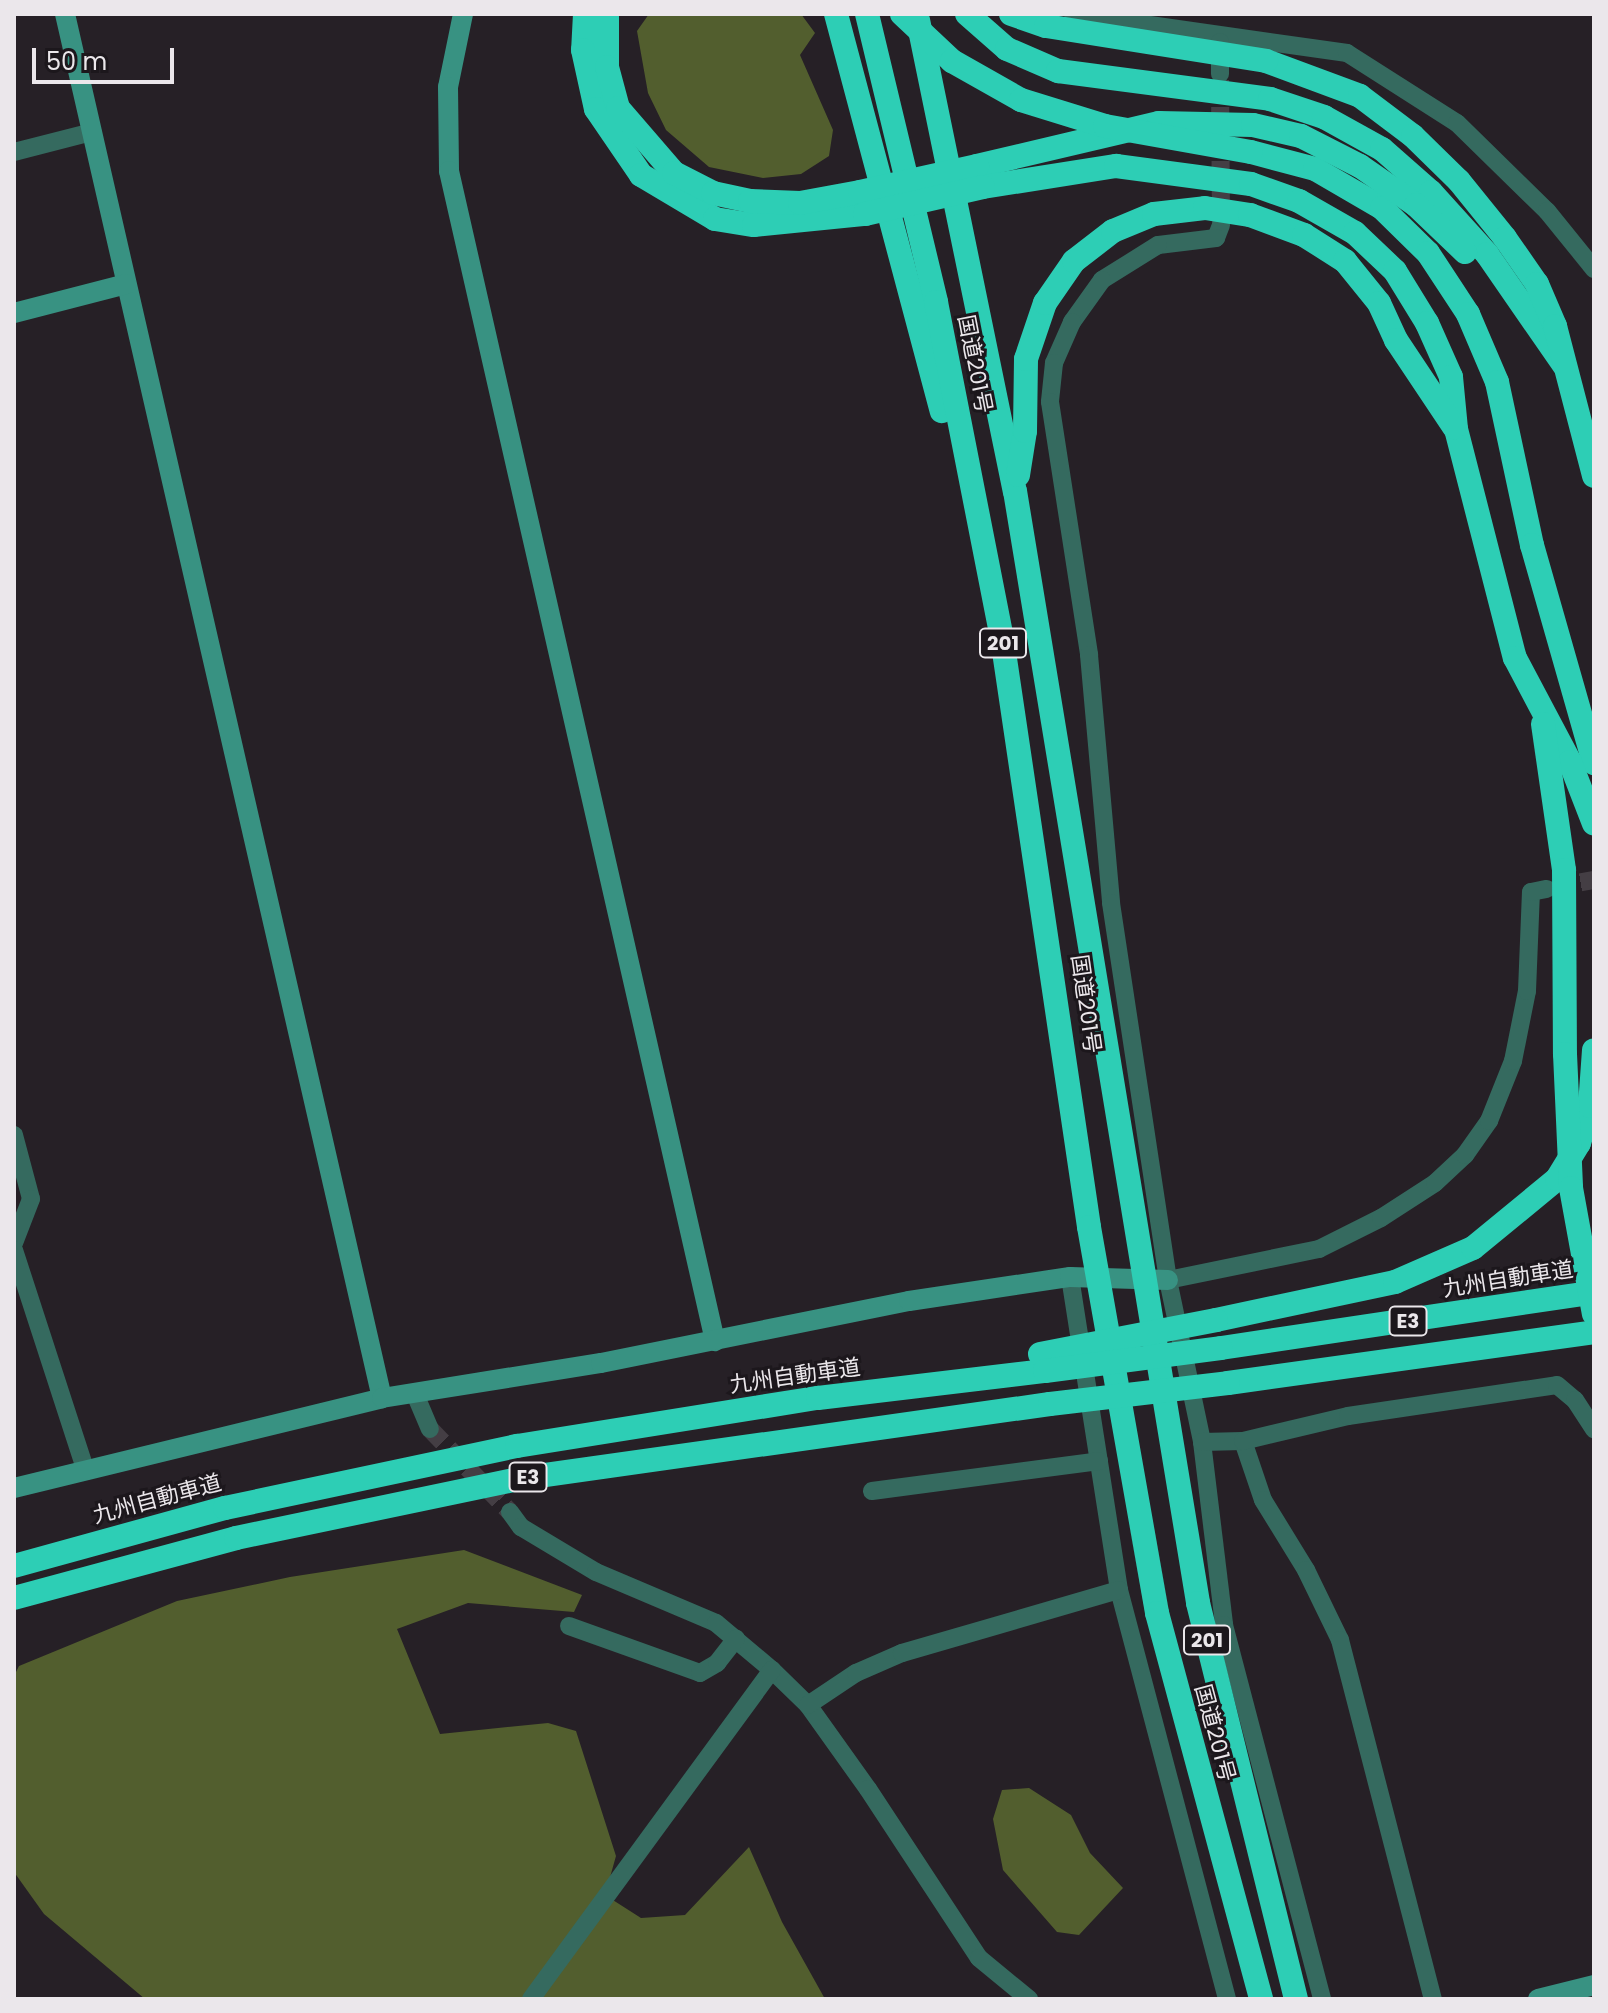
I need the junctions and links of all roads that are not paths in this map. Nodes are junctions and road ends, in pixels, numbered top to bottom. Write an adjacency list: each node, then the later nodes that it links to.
1 (65, 14): 15 (street)
2 (463, 14): 46 (street)
3 (585, 14): 18 (highway)
4 (607, 14): 18 (highway)
5 (836, 14): 28 (highway)
6 (867, 14): 28 (highway, 国道201号 / 201)
7 (902, 14): 29 (highway, bridge)
8 (916, 14): 27 (highway, 国道201号 / 201)
9 (967, 14): 22 (highway)
10 (1011, 14): 24 (highway, bridge)
11 (1073, 14): 12 (street)
12 (1110, 16): 13 (street)
13 (1220, 32): 14 (street); 20 (street)
14 (1220, 74)
15 (92, 132): 16 (street); 21 (street)
16 (14, 152)
17 (980, 176): 18 (highway, bridge); 22 (highway); 25 (highway)
18 (863, 203)
19 (1221, 225): 42 (street)
20 (1594, 269)
21 (126, 284): 23 (street); 49 (street)
22 (1528, 312): 24 (highway)
23 (14, 313)
24 (1564, 365): 26 (highway)
25 (1456, 429): 27 (highway); 30 (highway)
26 (1594, 476)
27 (1015, 491): 39 (highway, 国道201号 / 201)
28 (983, 539): 41 (highway, 国道201号 / 201)
29 (1571, 693): 31 (highway); 32 (highway)
30 (1541, 710): 33 (highway); 44 (highway, bridge)
31 (1594, 763)
32 (1594, 818)
33 (1594, 824)
34 (1547, 889): 42 (street)
35 (1594, 1050): 47 (highway, bridge)
36 (14, 1135): 37 (street)
37 (14, 1243)
38 (14, 1250): 55 (street)
39 (1142, 1276): 41 (street); 42 (street); 71 (highway, 国道201号 / 201)
40 (1070, 1277): 41 (street); 46 (street); 54 (street)
41 (1099, 1280): 70 (highway, 国道201号 / 201)
42 (1168, 1280): 53 (street)
43 (1594, 1292): 47 (highway, 九州自動車道 / E3, bridge)
44 (1594, 1314)
45 (1594, 1335): 61 (highway, E3, bridge)
46 (715, 1341): 48 (street)
47 (1042, 1362): 59 (highway, 九州自動車道 / E3)
48 (415, 1394): 49 (street); 50 (street)
49 (382, 1398): 55 (street)
50 (430, 1429)
51 (1594, 1429): 52 (street)
52 (1243, 1441): 53 (street); 73 (street)
53 (1202, 1442): 72 (street)
54 (1099, 1461): 57 (street); 60 (street)
55 (85, 1468): 56 (street)
56 (14, 1488)
57 (872, 1491)
58 (510, 1512): 63 (street)
59 (14, 1566)
60 (1119, 1590): 65 (street); 69 (street)
61 (14, 1598)
62 (569, 1626): 63 (street)
63 (736, 1639): 64 (street)
64 (772, 1670): 65 (street); 67 (street)
65 (808, 1705): 68 (street)
66 (1594, 1985): 74 (street)
67 (531, 1999)
68 (1029, 1999)
69 (1227, 1999)
70 (1261, 1999)
71 (1296, 1999)
72 (1322, 1999)
73 (1433, 1999)
74 (1538, 1999)

